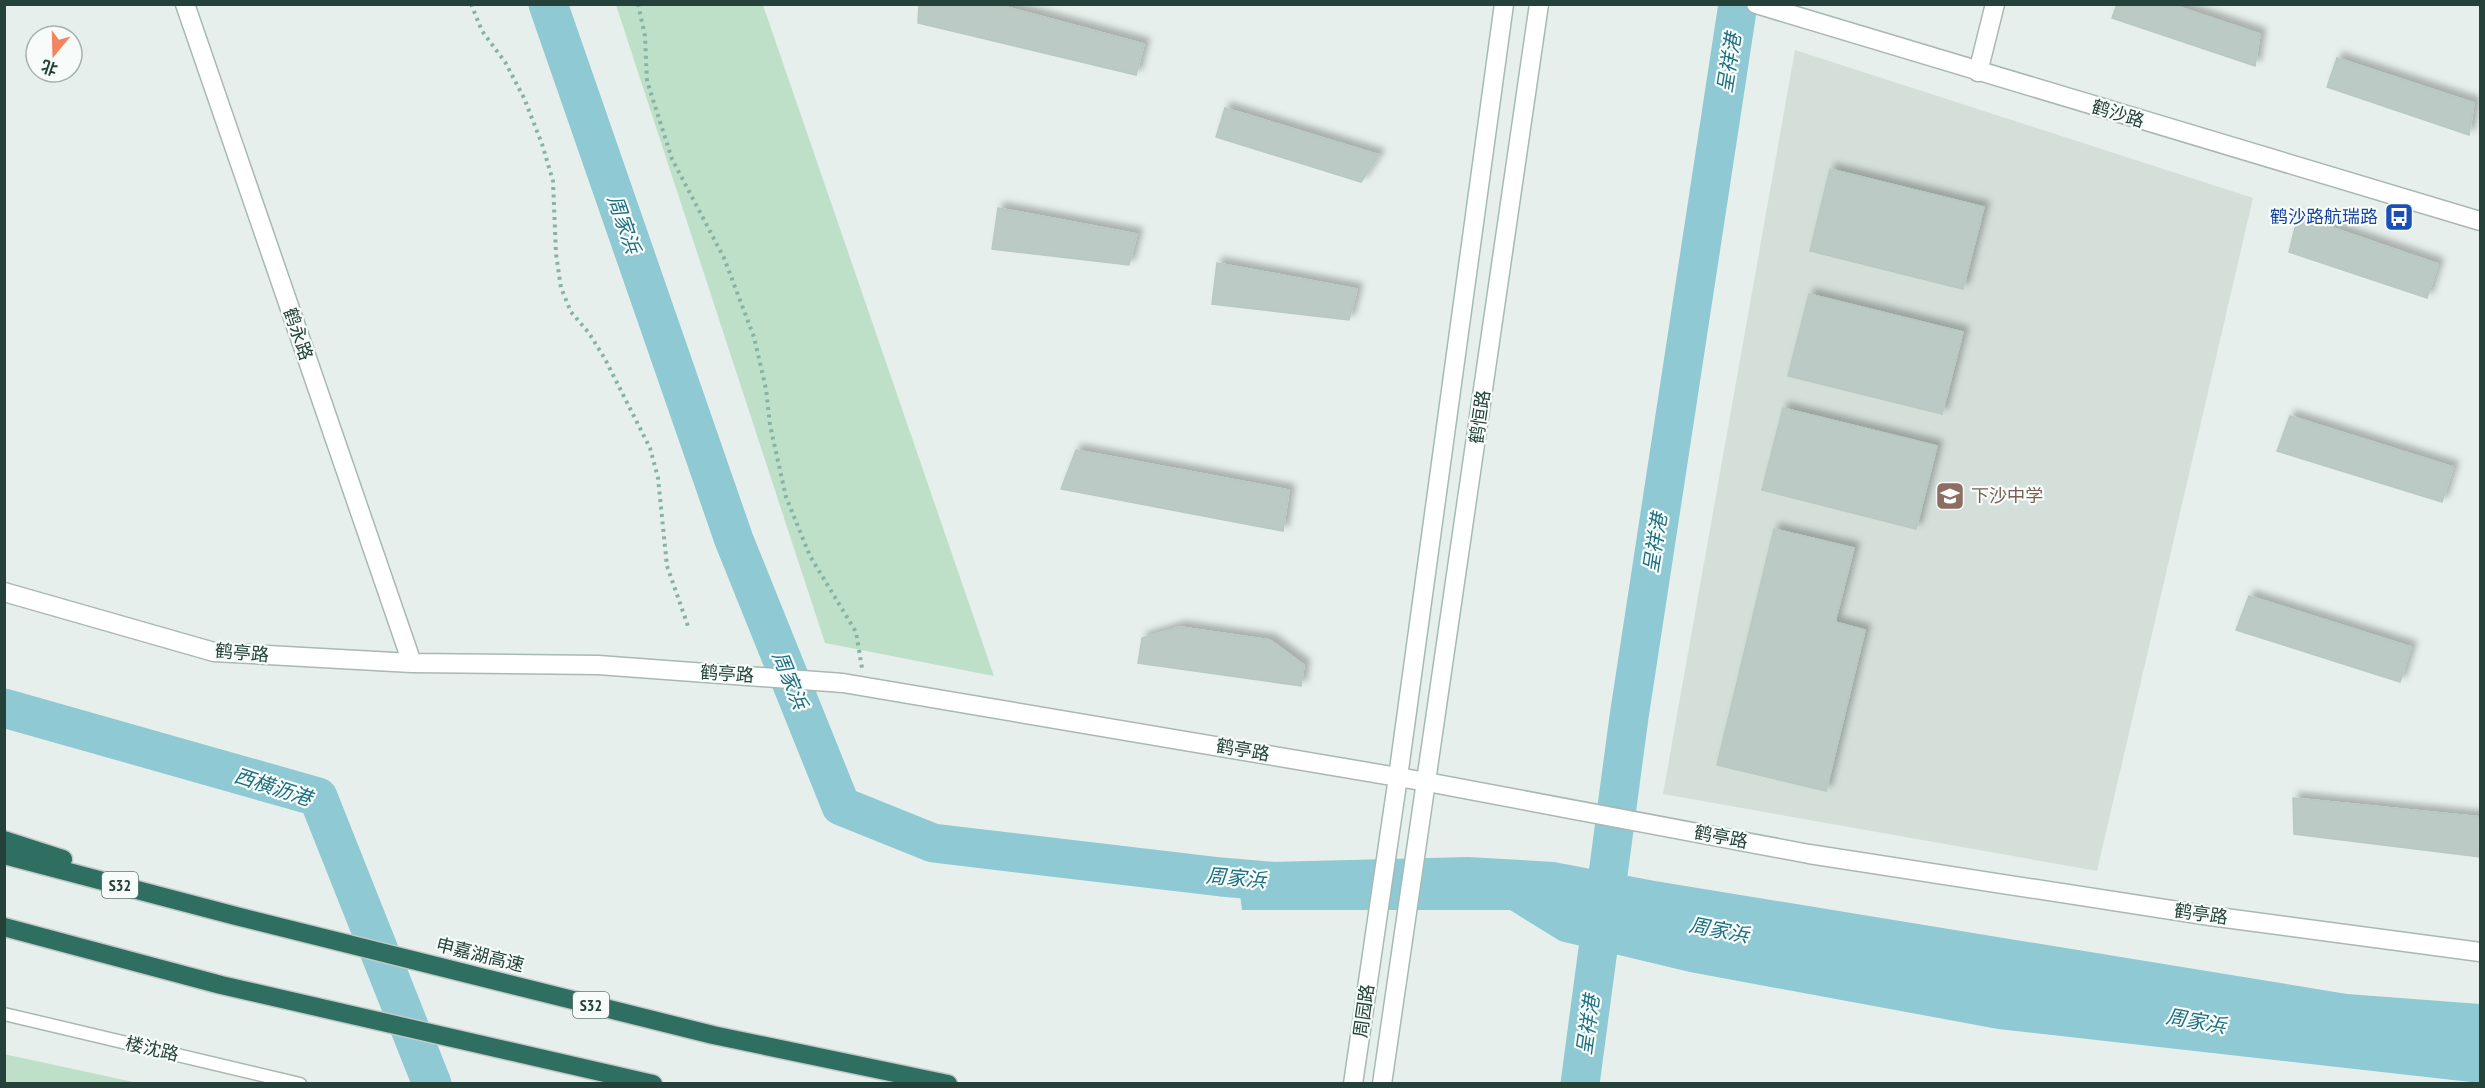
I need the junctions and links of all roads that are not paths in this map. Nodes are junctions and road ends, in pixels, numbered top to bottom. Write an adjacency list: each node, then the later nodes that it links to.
1 (185, 4): 9 (street, 鹤永路)
2 (1504, 4): 10 (street, 鹤恒路)
3 (1539, 4): 11 (street, 鹤恒路)
4 (1756, 4): 6 (street, 鹤沙路)
5 (1995, 4): 6 (street)
6 (1978, 72): 7 (street, 鹤沙路)
7 (2481, 221)
8 (4, 592): 9 (street, 鹤亭路)
9 (412, 663): 10 (street, 鹤亭路)
10 (1398, 777): 11 (street, 鹤亭路); 12 (street, 鹤恒路)
11 (1427, 782): 13 (street, 鹤恒路); 18 (street, 鹤亭路)
12 (1390, 827): 23 (street, 周园路)
13 (1418, 830): 24 (street, 周园路)
14 (4, 840): 16 (highway)
15 (4, 855): 16 (highway, 申嘉湖高速 / S32)
16 (236, 916): 22 (highway, 申嘉湖高速 / S32)
17 (4, 929): 21 (highway)
18 (2481, 952)
19 (4, 1014): 20 (lane, 楼沈路)
20 (300, 1083)
21 (653, 1083)
22 (948, 1083)
23 (1353, 1083)
24 (1382, 1083)

